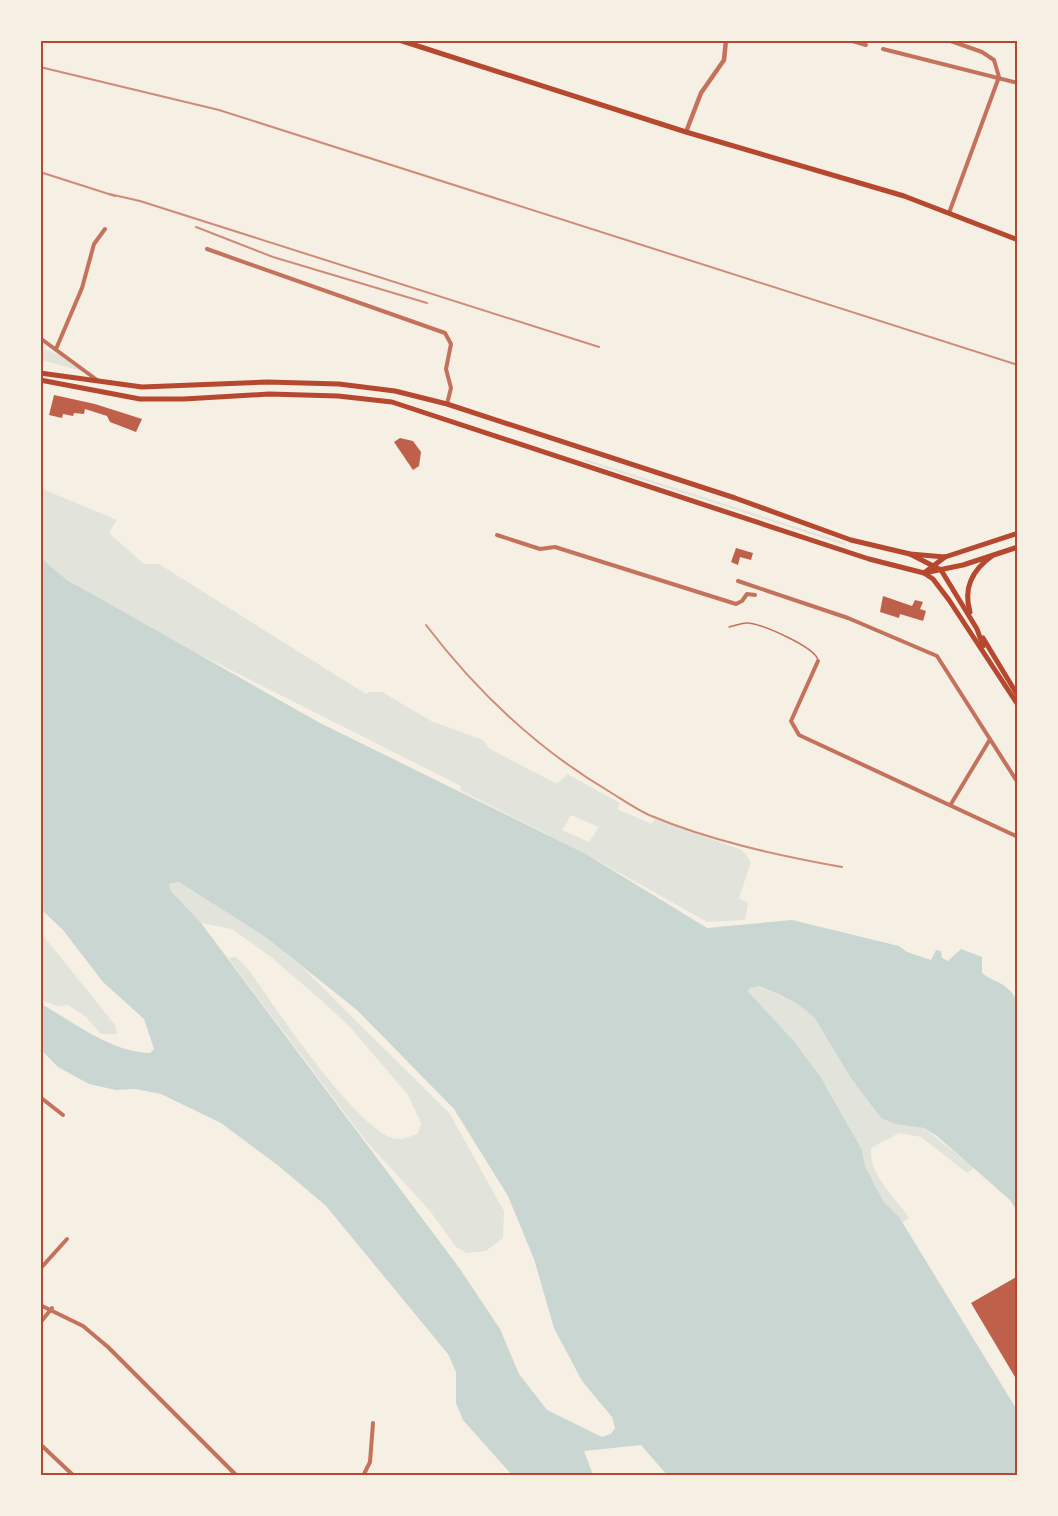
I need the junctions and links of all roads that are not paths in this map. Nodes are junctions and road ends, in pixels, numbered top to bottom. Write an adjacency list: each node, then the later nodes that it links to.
1 (399, 40): 9 (main road)
2 (726, 40): 9 (street)
3 (849, 40): 5 (street)
4 (948, 40): 7 (street)
5 (866, 45)
6 (883, 49): 7 (street)
7 (999, 77): 8 (street); 10 (street)
8 (1017, 83)
9 (686, 132): 10 (main road)
10 (950, 213): 12 (main road)
11 (105, 229): 15 (street)
12 (1017, 240)
13 (207, 249): 19 (street)
14 (40, 338): 15 (street)
15 (56, 349): 18 (street)
16 (40, 372): 18 (main road)
17 (40, 380): 20 (main road)
18 (98, 380): 19 (main road)
19 (447, 404): 20 (main road); 23 (main road)
20 (443, 418): 25 (main road)
21 (1017, 533): 28 (main road)
22 (497, 535): 33 (street)
23 (851, 540): 25 (main road); 26 (main road)
24 (1017, 547): 27 (main road)
25 (848, 551): 31 (main road)
26 (910, 554): 28 (main road); 29 (main road)
27 (993, 556): 30 (main road); 34 (main road)
28 (945, 557): 29 (main road)
29 (933, 565): 30 (main road); 31 (main road)
30 (941, 570): 31 (main road); 34 (main road)
31 (924, 573): 37 (main road)
32 (738, 581): 41 (street)
33 (755, 595)
34 (972, 619): 36 (main road)
35 (729, 627): 38 (lane)
36 (977, 628): 37 (main road); 39 (main road)
37 (985, 651): 40 (main road)
38 (818, 661): 43 (street)
39 (1017, 696)
40 (1017, 705)
41 (989, 741): 42 (street); 43 (street)
42 (1017, 783)
43 (951, 804): 44 (street)
44 (1017, 837)
45 (40, 1097): 46 (street)
46 (63, 1115)
47 (67, 1239): 48 (street)
48 (40, 1269)
49 (40, 1305): 50 (street)
50 (52, 1308): 51 (street); 55 (street)
51 (40, 1323)
52 (373, 1423): 56 (street)
53 (40, 1444): 54 (street)
54 (74, 1476)
55 (237, 1476)
56 (363, 1476)

